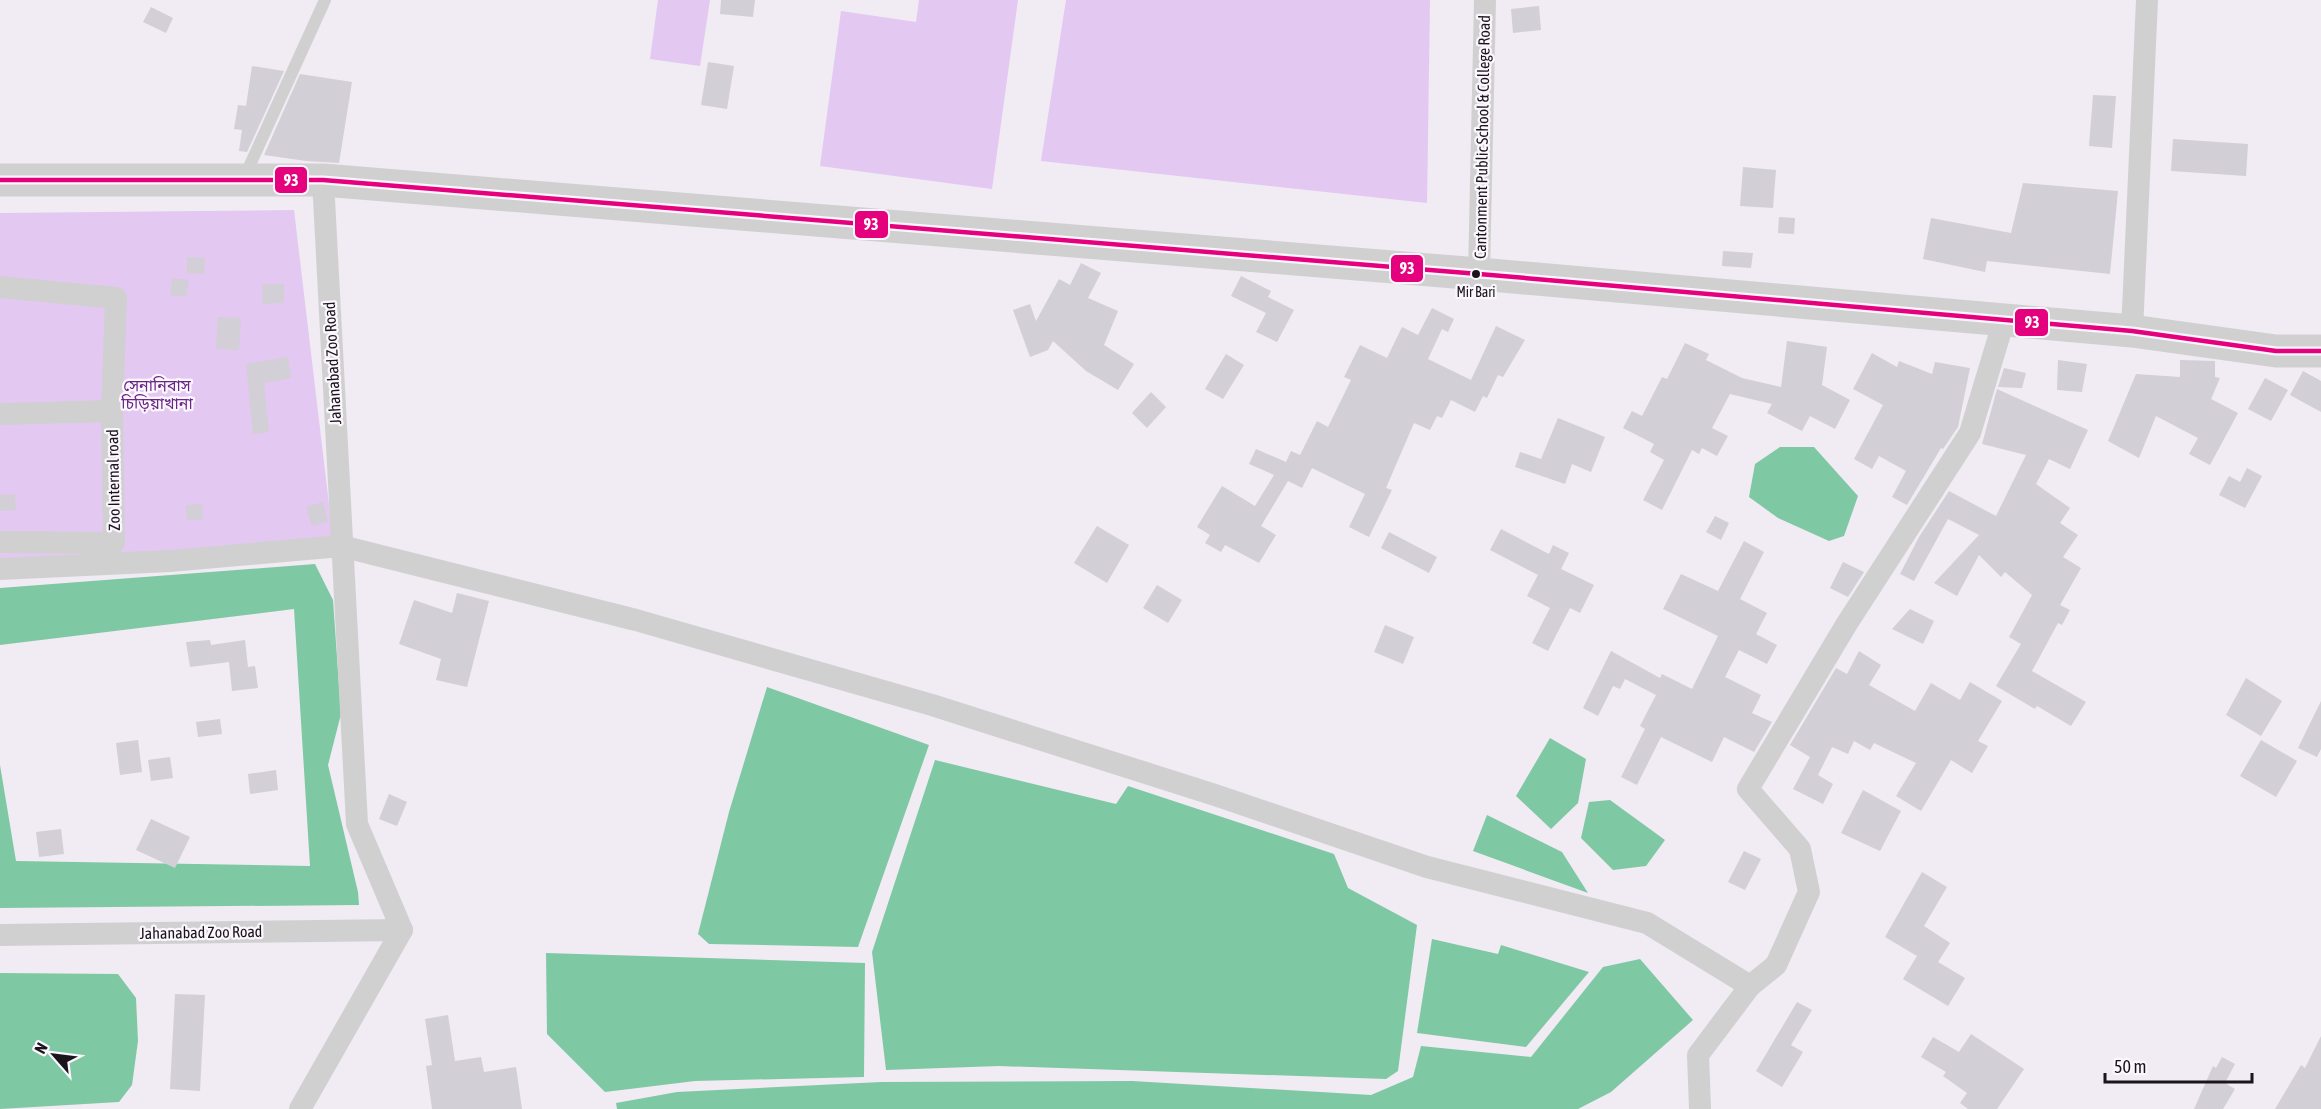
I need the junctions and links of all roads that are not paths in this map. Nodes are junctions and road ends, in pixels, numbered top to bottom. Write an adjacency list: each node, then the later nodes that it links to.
1 (325, 0): 5 (lane)
2 (1485, 0): 7 (street, Cantonment Public School & College Road)
3 (2147, 0): 10 (street)
4 (0, 180): 5 (highway)
5 (243, 180): 6 (highway)
6 (322, 180): 7 (highway); 15 (street, Jahanabad Zoo Road)
7 (1479, 274): 9 (highway)
8 (0, 287): 12 (street, Zoo Internal road)
9 (2004, 320): 10 (highway); 19 (street)
10 (2132, 331): 11 (highway)
11 (2321, 351)
12 (112, 411): 13 (street, Zoo Internal road); 14 (street, Zoo Internal road)
13 (0, 414)
14 (0, 542)
15 (341, 546): 16 (street); 17 (street, Jahanabad Zoo Road); 19 (street)
16 (0, 569)
17 (402, 930): 18 (street, Jahanabad Zoo Road); 20 (street)
18 (0, 935)
19 (1750, 987): 21 (street)
20 (300, 1109)
21 (1700, 1109)

